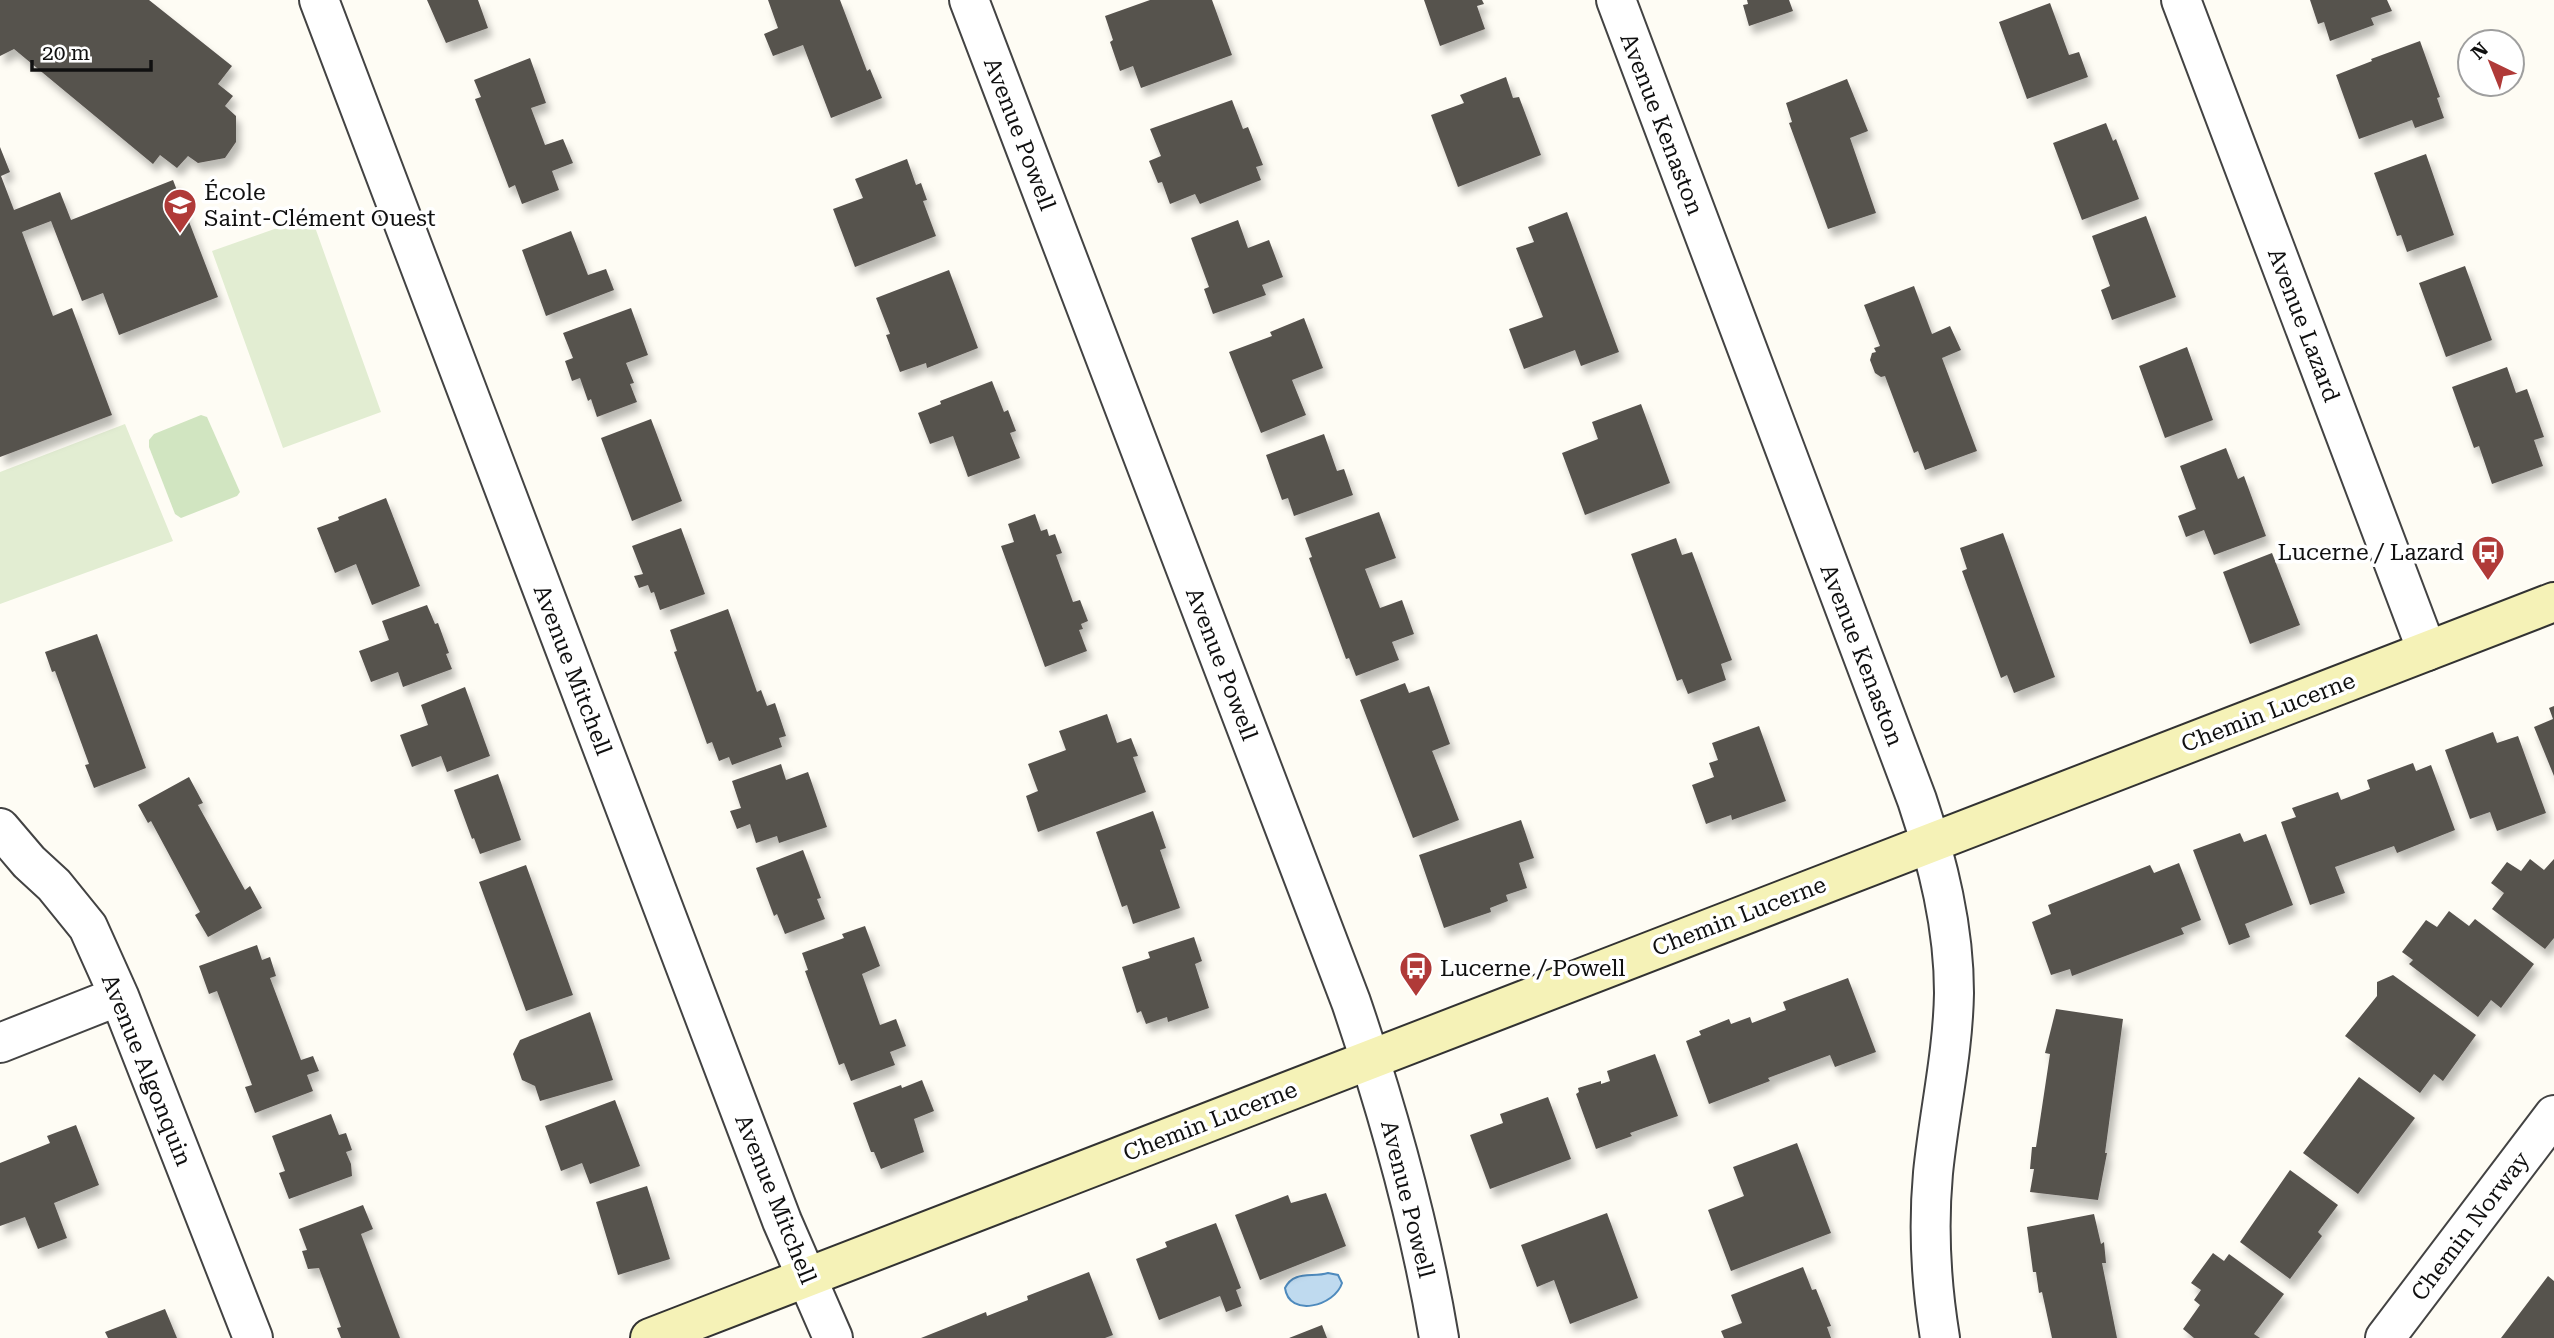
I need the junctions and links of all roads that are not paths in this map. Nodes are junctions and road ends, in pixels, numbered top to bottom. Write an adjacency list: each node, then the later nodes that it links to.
1 (318, 0): 13 (street, Avenue Mitchell)
2 (970, 0): 11 (street, Avenue Powell)
3 (1616, 0): 8 (street, Avenue Kenaston)
4 (2180, 0): 6 (street, Avenue Lazard)
5 (2554, 602): 6 (main road, Chemin Lucerne)
6 (2427, 651): 8 (main road, Chemin Lucerne)
7 (0, 828): 9 (street, Avenue Algonquin)
8 (1930, 841): 11 (main road, Chemin Lucerne); 18 (street, Avenue Kenaston)
9 (119, 996): 10 (street); 14 (street, Avenue Algonquin)
10 (0, 1043)
11 (1369, 1059): 13 (main road, Chemin Lucerne); 17 (street, Avenue Powell)
12 (2554, 1115): 19 (street, Chemin Norway)
13 (807, 1277): 15 (main road, Chemin Lucerne); 16 (street, Avenue Mitchell)
14 (253, 1338)
15 (650, 1338)
16 (833, 1338)
17 (1439, 1338)
18 (1940, 1338)
19 (2385, 1338)

